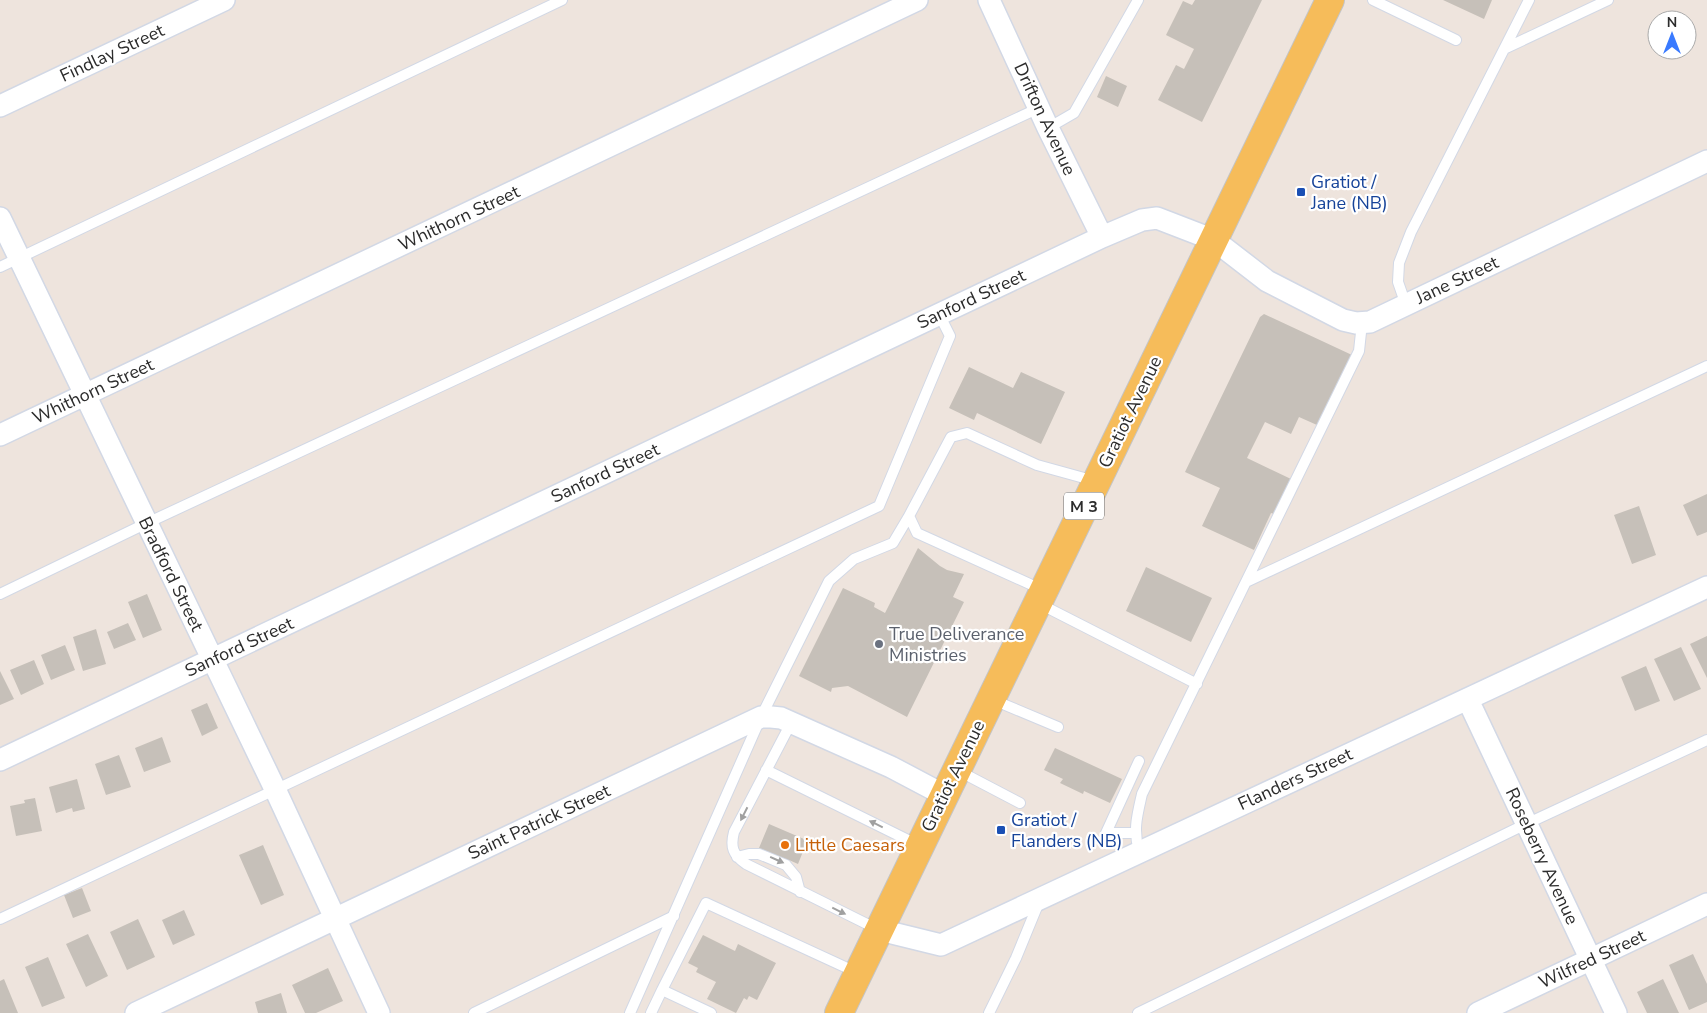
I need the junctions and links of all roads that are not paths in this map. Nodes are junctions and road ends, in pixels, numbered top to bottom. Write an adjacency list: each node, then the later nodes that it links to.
1 (224, 0): 12 (street, Findlay Street)
2 (562, 0): 19 (lane)
3 (918, 0): 25 (street, Whithorn Street)
4 (989, 0): 13 (street, Drifton Avenue)
5 (1138, 0): 14 (lane)
6 (1330, 0): 18 (main road, Gratiot Avenue / M 3)
7 (1373, 0): 10 (lane)
8 (1529, 0): 11 (lane)
9 (1608, 0): 11 (lane)
10 (1456, 40)
11 (1504, 49): 21 (lane)
12 (0, 106)
13 (1039, 108): 14 (street, Drifton Avenue); 29 (lane)
14 (1048, 128): 17 (street, Drifton Avenue)
15 (1707, 162): 21 (street, Jane Street)
16 (0, 218): 19 (street, Bradford Street)
17 (1102, 237): 18 (street, Sanford Street); 22 (street, Sanford Street)
18 (1214, 240): 23 (street, Jane Street); 27 (main road, Gratiot Avenue / M 3)
19 (19, 258): 20 (lane); 25 (street, Bradford Street)
20 (0, 267)
21 (1406, 305): 23 (street, Jane Street)
22 (939, 314): 34 (street, Sanford Street); 46 (lane)
23 (1362, 322): 30 (lane)
24 (1707, 366): 30 (lane)
25 (85, 395): 26 (street, Whithorn Street); 29 (street, Bradford Street)
26 (0, 435)
27 (1096, 481): 28 (lane); 33 (main road, Gratiot Avenue / M 3)
28 (909, 516): 33 (lane); 38 (lane)
29 (147, 523): 32 (lane); 34 (street, Bradford Street)
30 (1246, 582): 35 (lane)
31 (1707, 586): 37 (street, Flanders Street)
32 (0, 594)
33 (1040, 596): 35 (lane); 36 (main road, Gratiot Avenue / M 3)
34 (212, 660): 42 (street, Sanford Street); 46 (street, Bradford Street)
35 (1197, 684): 43 (lane)
36 (990, 698): 40 (lane); 45 (main road, Gratiot Avenue / M 3)
37 (1468, 700): 49 (street, Roseberry Avenue); 50 (street, Flanders Street)
38 (761, 717): 39 (street); 56 (lane); 58 (street, Saint Patrick Street)
39 (791, 723): 44 (lane); 47 (street)
40 (1058, 727)
41 (1707, 740): 49 (lane)
42 (0, 760)
43 (1147, 765): 50 (lane); 50 (lane)
44 (766, 770): 51 (lane, one-way to 44); 52 (lane, one-way to 52)
45 (956, 770): 47 (main road, Gratiot Avenue / M 3); 48 (lane)
46 (275, 789): 57 (lane); 58 (street, Bradford Street)
47 (944, 795): 51 (main road, Gratiot Avenue / M 3)
48 (1020, 803)
49 (1526, 824): 60 (street, Roseberry Avenue); 71 (lane)
50 (1137, 842): 54 (street, Flanders Street)
51 (920, 846): 59 (main road, Gratiot Avenue / M 3)
52 (737, 858): 53 (lane); 53 (lane, one-way to 53)
53 (800, 892): 59 (lane, one-way to 59)
54 (1041, 897): 59 (street, Flanders Street); 70 (lane)
55 (1707, 904): 60 (street, Wilfred Street)
56 (674, 916): 65 (lane); 66 (lane)
57 (0, 918)
58 (335, 918): 63 (street, Saint Patrick Street); 64 (street, Bradford Street)
59 (880, 930): 61 (main road, Gratiot Avenue / M 3)
60 (1591, 960): 72 (street, Wilfred Street); 73 (street, Roseberry Avenue)
61 (858, 973): 62 (lane); 69 (main road, Gratiot Avenue / M 3)
62 (662, 990): 67 (lane); 68 (lane)
63 (136, 1013)
64 (379, 1013)
65 (474, 1013)
66 (630, 1013)
67 (651, 1013)
68 (711, 1013)
69 (839, 1013)
70 (989, 1013)
71 (1138, 1013)
72 (1478, 1013)
73 (1616, 1013)

